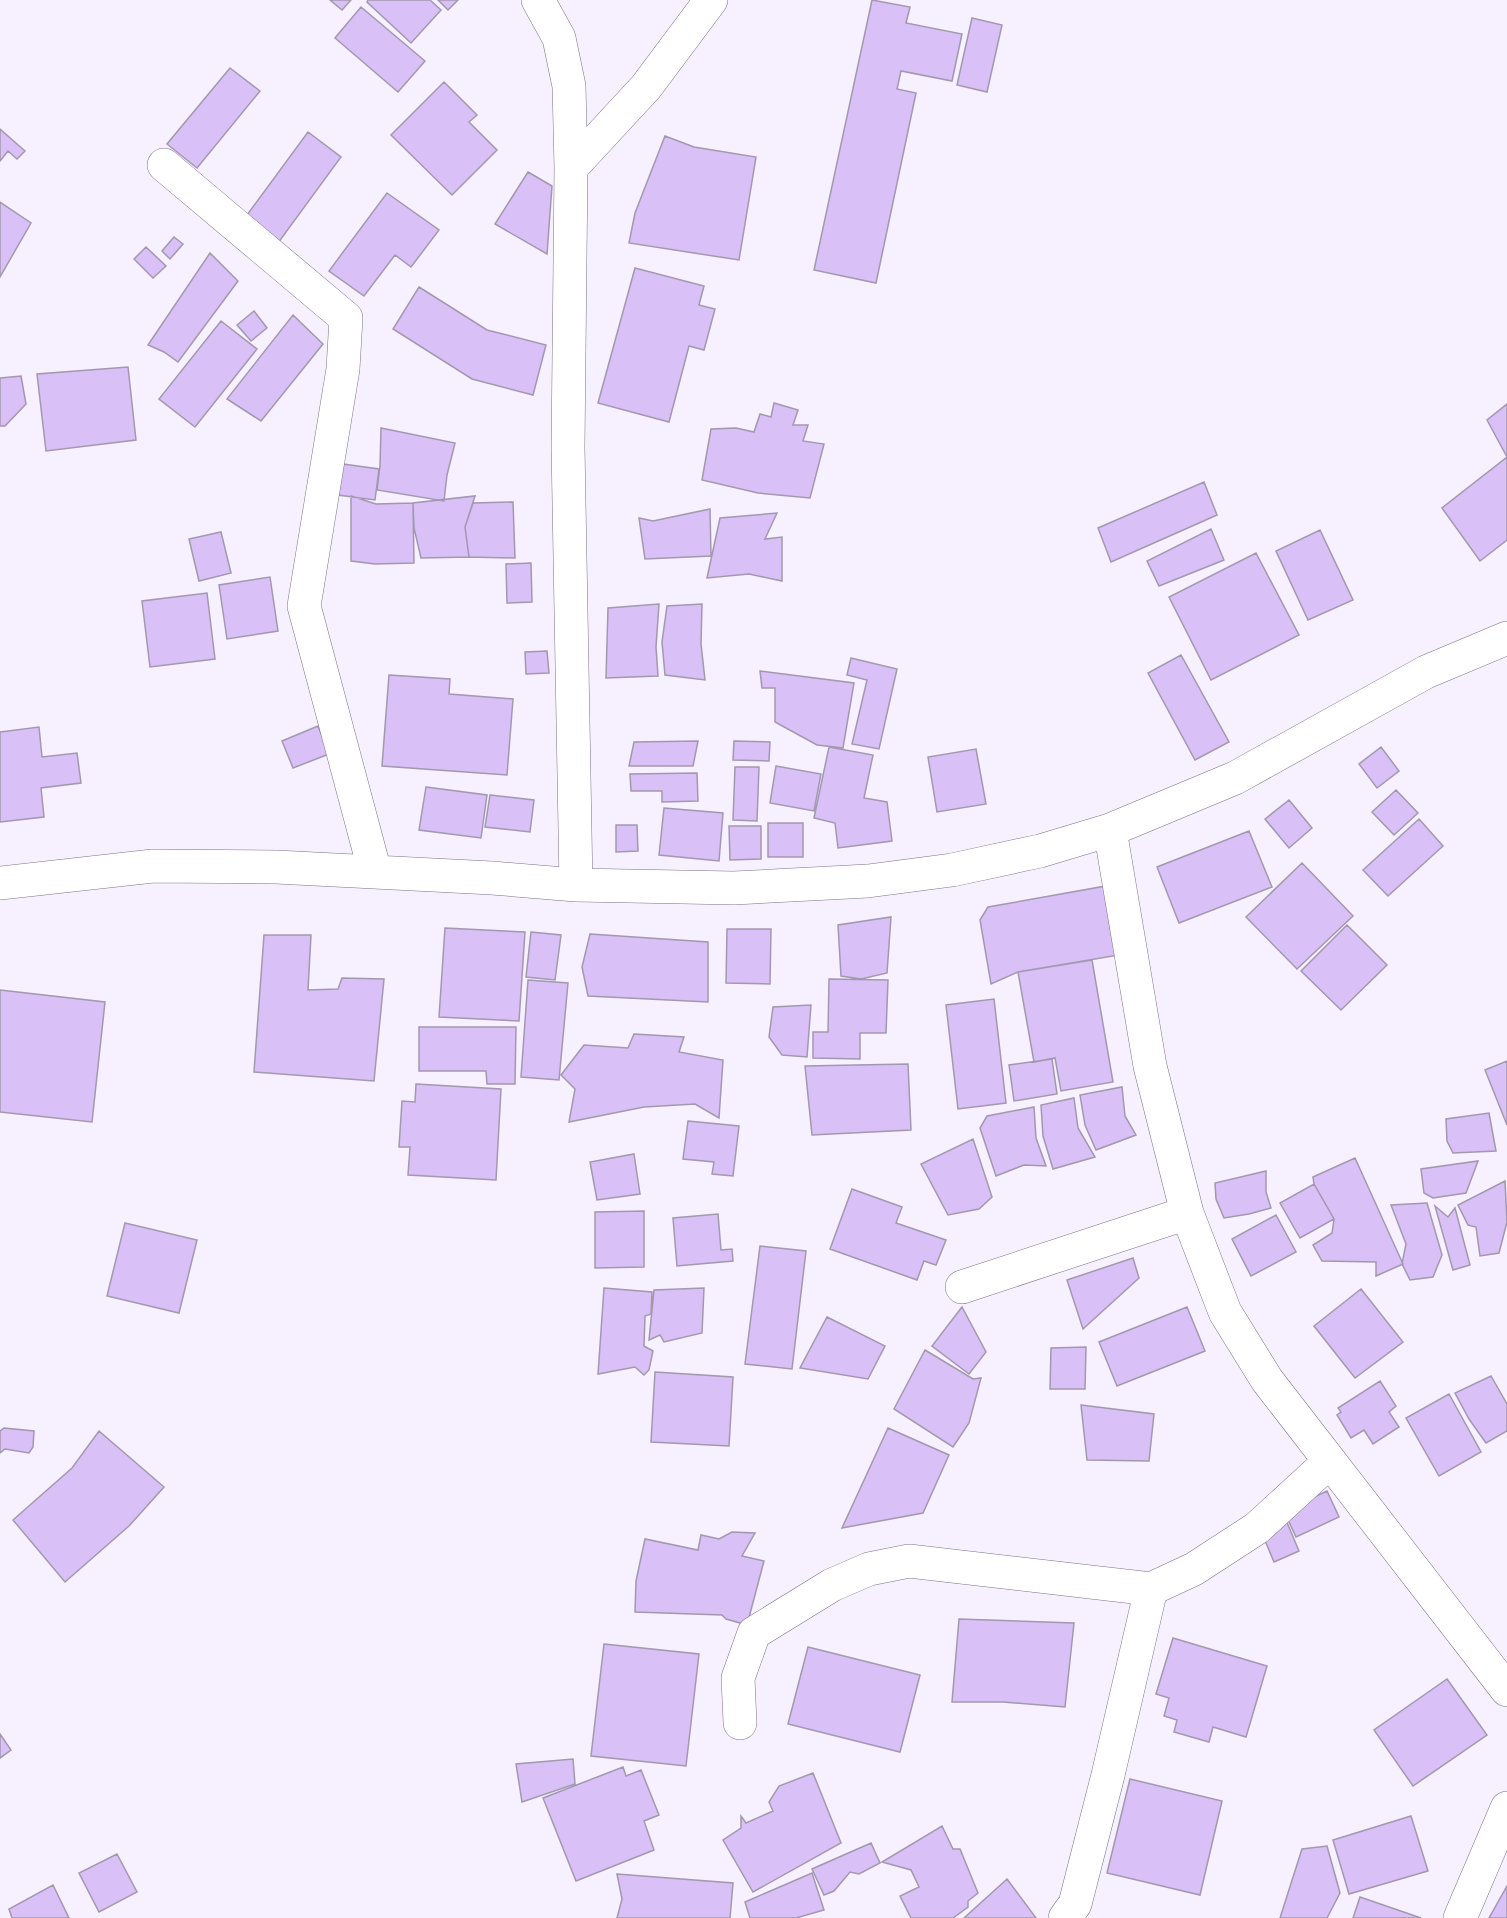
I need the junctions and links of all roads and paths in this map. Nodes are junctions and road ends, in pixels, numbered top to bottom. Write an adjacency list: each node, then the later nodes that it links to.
1 (538, 0): 4 (street)
2 (711, 0): 4 (street)
3 (164, 165): 7 (street)
4 (571, 168): 9 (street)
5 (1507, 638): 6 (street)
6 (1110, 830): 9 (street); 10 (street)
7 (375, 872): 8 (street); 9 (street)
8 (0, 883)
9 (576, 885)
10 (1187, 1213): 11 (street); 12 (street)
11 (962, 1287)
12 (1329, 1462): 13 (street); 14 (street)
13 (1152, 1588): 15 (street); 17 (street)
14 (1507, 1690)
15 (740, 1723)
16 (1507, 1808): 18 (street)
17 (1065, 1918)
18 (1460, 1918)

